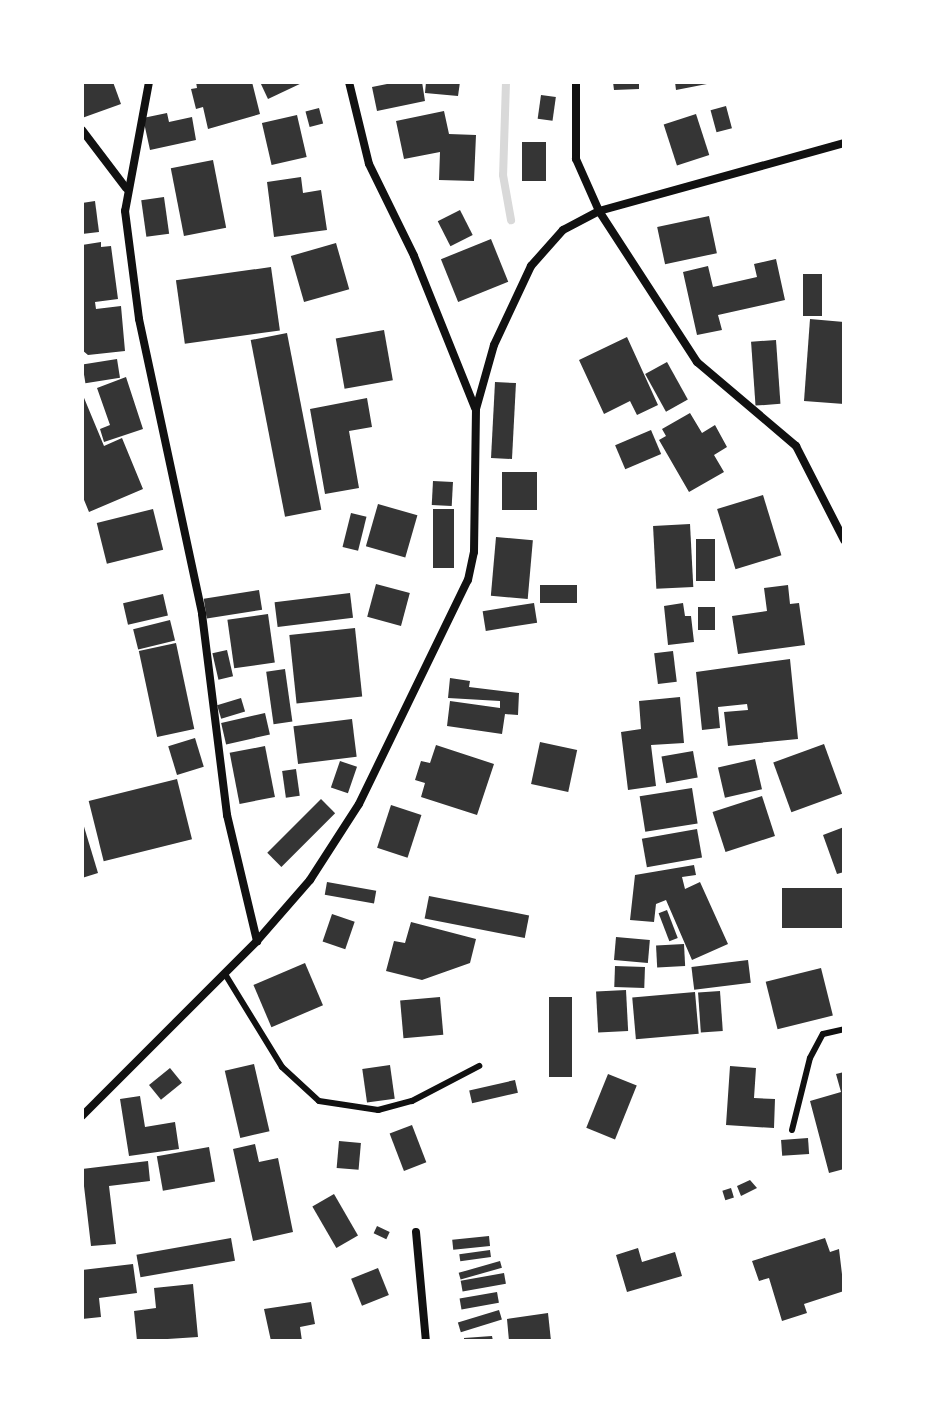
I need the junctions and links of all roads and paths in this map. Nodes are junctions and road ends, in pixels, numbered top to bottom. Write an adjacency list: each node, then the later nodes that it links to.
1 (149, 82): 6 (street)
2 (349, 82): 8 (street)
3 (576, 82): 7 (street)
4 (82, 130): 6 (street)
5 (844, 143): 7 (street)
6 (126, 188): 10 (street)
7 (599, 211): 8 (street); 9 (street)
8 (476, 409): 10 (street)
9 (844, 540)
10 (257, 941): 11 (street)
11 (225, 974): 13 (lane); 14 (street)
12 (844, 1029): 15 (lane)
13 (479, 1066)
14 (82, 1116)
15 (792, 1130)
16 (416, 1232): 17 (street)
17 (426, 1341)

